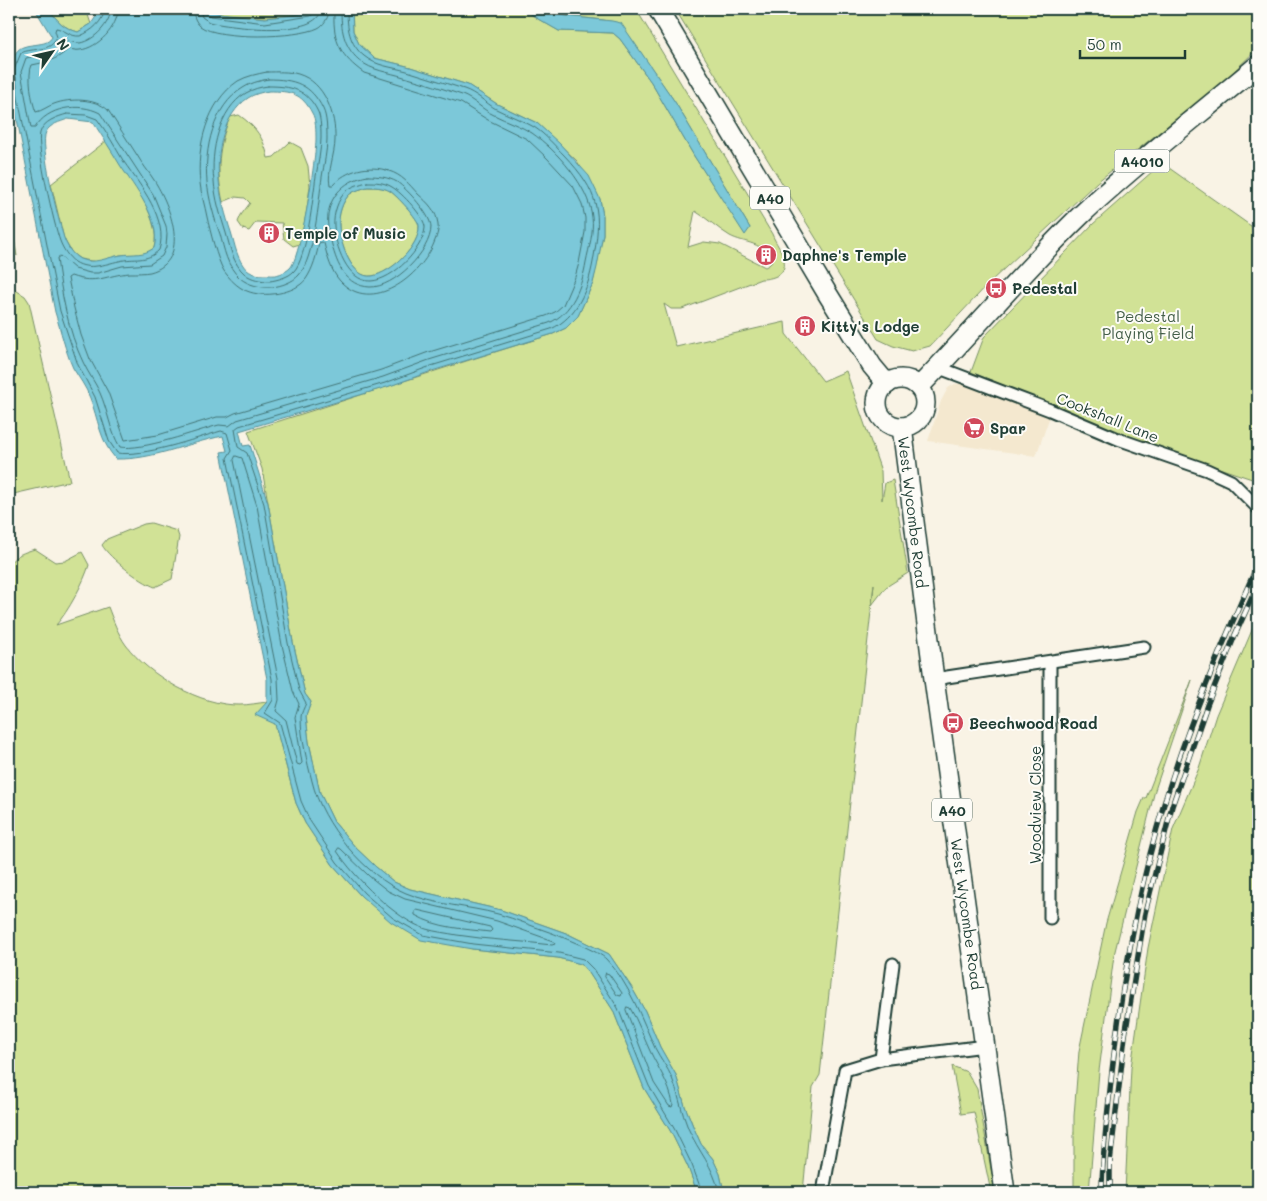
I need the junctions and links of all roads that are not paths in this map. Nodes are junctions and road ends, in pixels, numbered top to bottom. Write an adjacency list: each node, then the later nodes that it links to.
1 (658, 9): 4 (main road, A40)
2 (1258, 65): 3 (main road, A4010)
3 (937, 367): 5 (main road, A4010); 7 (street, Cookshall Lane)
4 (886, 384): 5 (main road); 6 (main road)
5 (919, 386): 6 (main road)
6 (902, 427): 10 (main road, West Wycombe Road / A40)
7 (1258, 508)
8 (1144, 647): 9 (street)
9 (1050, 662): 10 (street); 11 (street, Woodview Close)
10 (934, 679): 13 (main road, West Wycombe Road / A40)
11 (1050, 918)
12 (893, 964): 14 (street)
13 (985, 1046): 14 (street); 16 (main road, West Wycombe Road / A40)
14 (881, 1059): 15 (street)
15 (823, 1192)
16 (1005, 1192)

